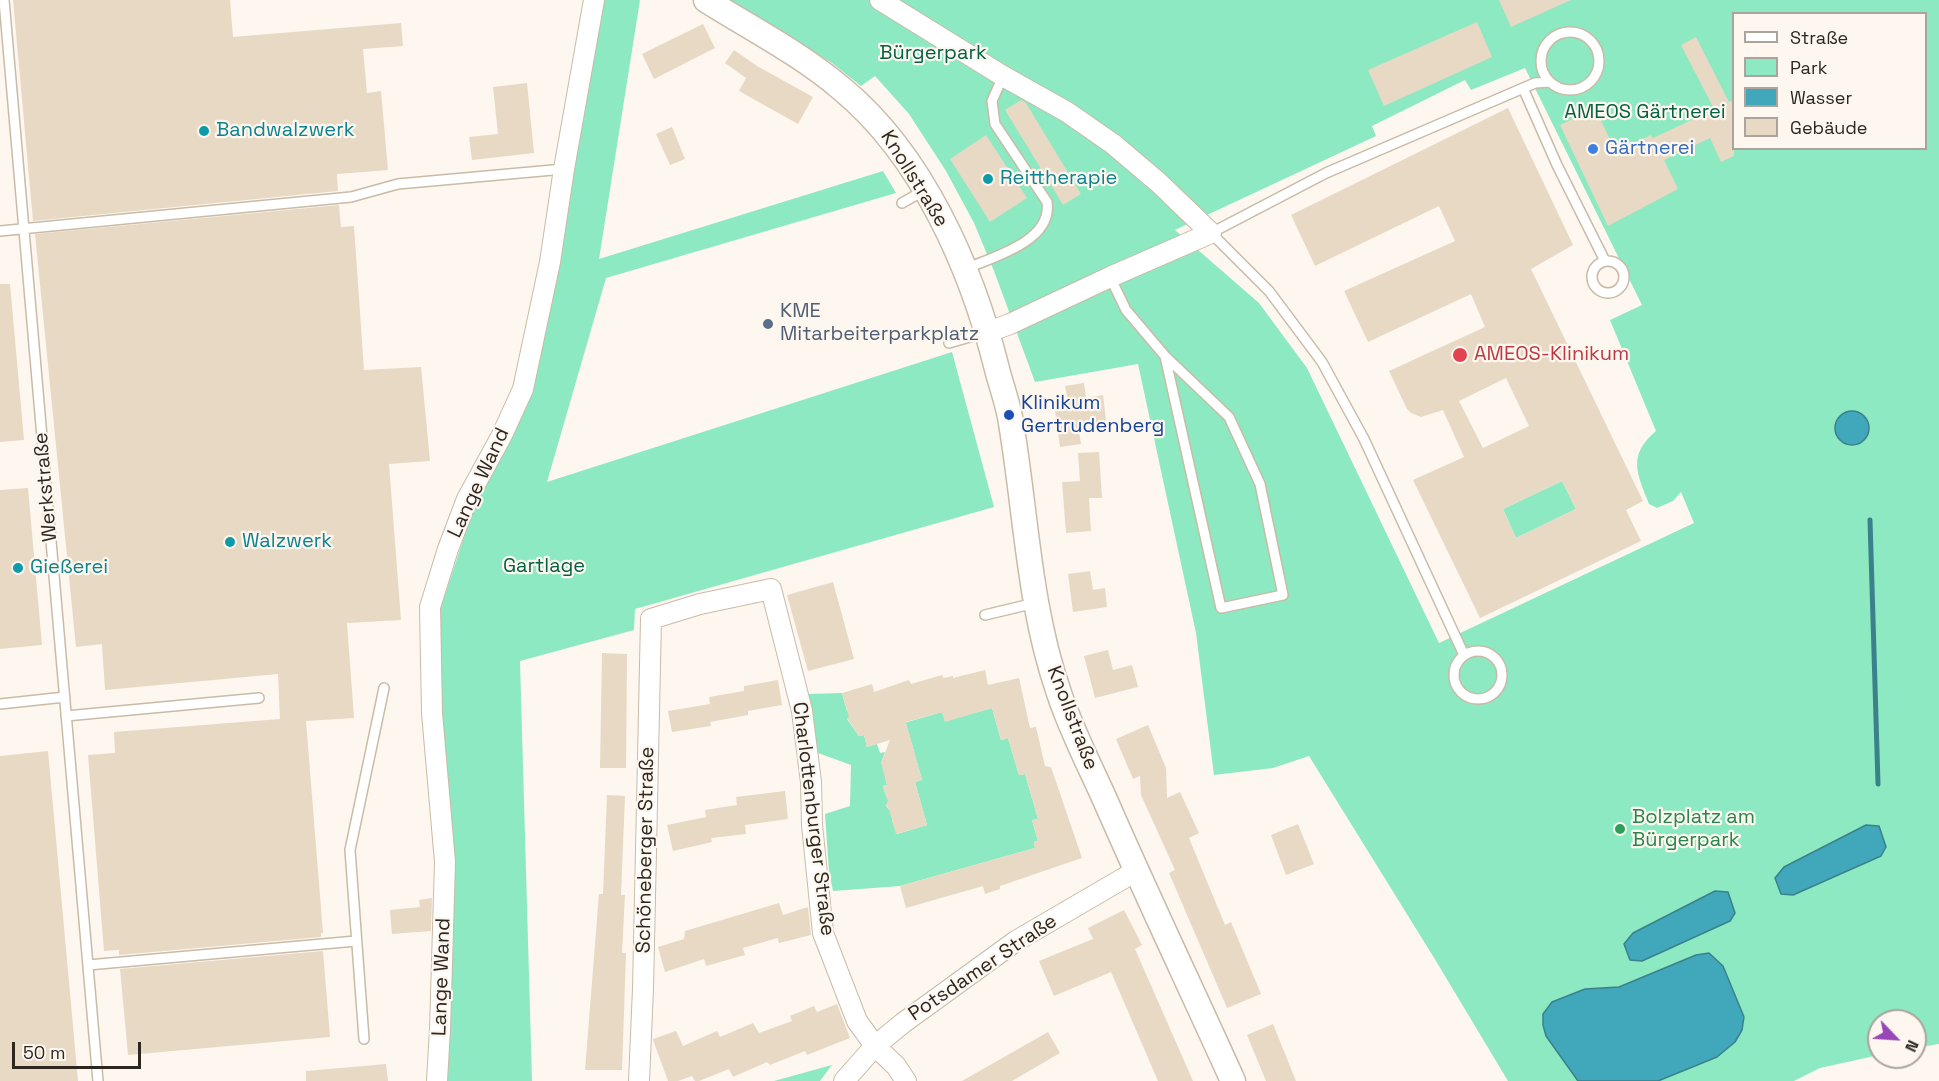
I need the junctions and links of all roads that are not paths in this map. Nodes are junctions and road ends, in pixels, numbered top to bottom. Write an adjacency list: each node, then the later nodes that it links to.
1 (4, 0): 11 (lane, Werkstraße)
2 (594, 0): 8 (street, Lange Wand)
3 (706, 0): 9 (street, Knollstraße)
4 (880, 0): 5 (street)
5 (1003, 76): 13 (street); 15 (lane)
6 (1550, 82): 6 (lane); 7 (lane)
7 (1523, 88): 13 (lane); 14 (lane)
8 (564, 169): 11 (lane); 35 (street, Lange Wand)
9 (925, 190): 10 (lane); 15 (street, Knollstraße)
10 (902, 203)
11 (24, 229): 12 (lane); 25 (lane, Werkstraße)
12 (0, 231)
13 (1211, 233): 16 (street); 23 (lane)
14 (1605, 261)
15 (965, 269): 17 (street, Knollstraße)
16 (1110, 277): 17 (street); 19 (lane)
17 (988, 332): 18 (lane); 20 (street, Knollstraße)
18 (949, 343)
19 (1165, 356): 19 (lane)
20 (1035, 603): 21 (lane); 29 (street, Knollstraße)
21 (985, 615)
22 (651, 619): 33 (street, Charlottenburger Straße); 36 (street, Schöneberger Straße)
23 (1464, 655): 23 (lane)
24 (384, 688): 30 (lane)
25 (65, 697): 27 (lane); 28 (lane, Werkstraße)
26 (259, 698): 28 (lane)
27 (0, 704)
28 (66, 716): 31 (lane, Werkstraße)
29 (1136, 871): 33 (street, Potsdamer Straße); 39 (street, Knollstraße)
30 (356, 941): 31 (lane); 32 (lane)
31 (88, 965): 34 (lane, Werkstraße)
32 (364, 1039)
33 (875, 1046): 37 (street, Potsdamer Straße); 38 (street, Charlottenburger Straße)
34 (98, 1081)
35 (437, 1081)
36 (639, 1081)
37 (844, 1081)
38 (906, 1081)
39 (1233, 1081)

